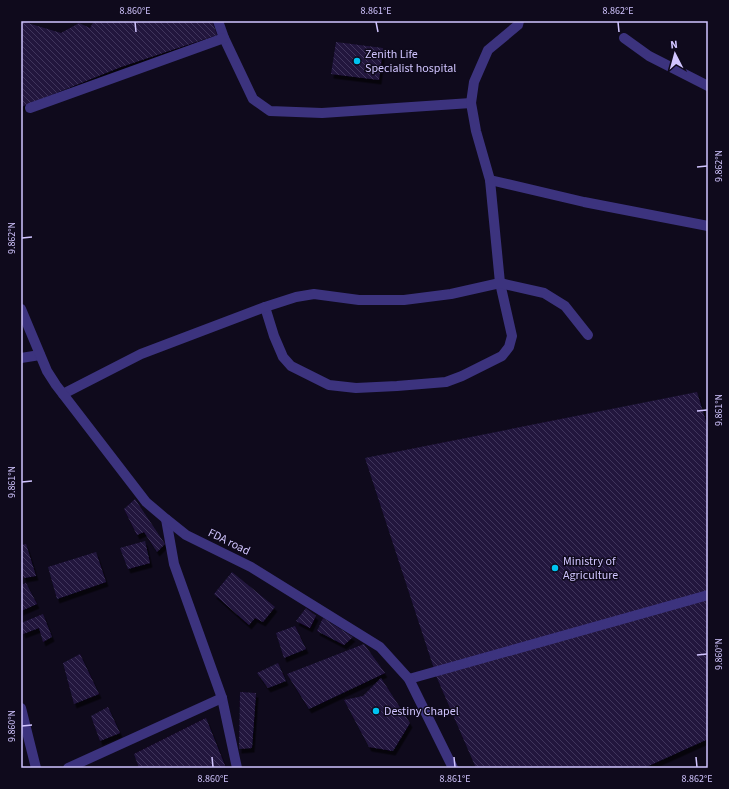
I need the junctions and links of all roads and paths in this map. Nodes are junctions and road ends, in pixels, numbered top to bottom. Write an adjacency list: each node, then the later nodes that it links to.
1 (218, 21): 3 (street)
2 (519, 21): 6 (street)
3 (224, 38): 6 (street); 7 (street)
4 (624, 38): 5 (street)
5 (708, 86)
6 (471, 103): 8 (street)
7 (30, 108)
8 (490, 180): 9 (street); 10 (street)
9 (708, 226)
10 (500, 283): 11 (street); 11 (street); 13 (street)
11 (265, 307): 16 (street)
12 (21, 308): 14 (street, FDA road)
13 (588, 335)
14 (40, 355): 15 (street); 16 (street, FDA road)
15 (21, 358)
16 (63, 394): 17 (street, FDA road)
17 (166, 519): 19 (street, FDA road); 20 (street)
18 (708, 595): 19 (street)
19 (408, 678): 25 (street, FDA road)
20 (222, 698): 23 (street); 24 (street)
21 (21, 708): 22 (street)
22 (36, 768)
23 (68, 768)
24 (237, 768)
25 (453, 768)

